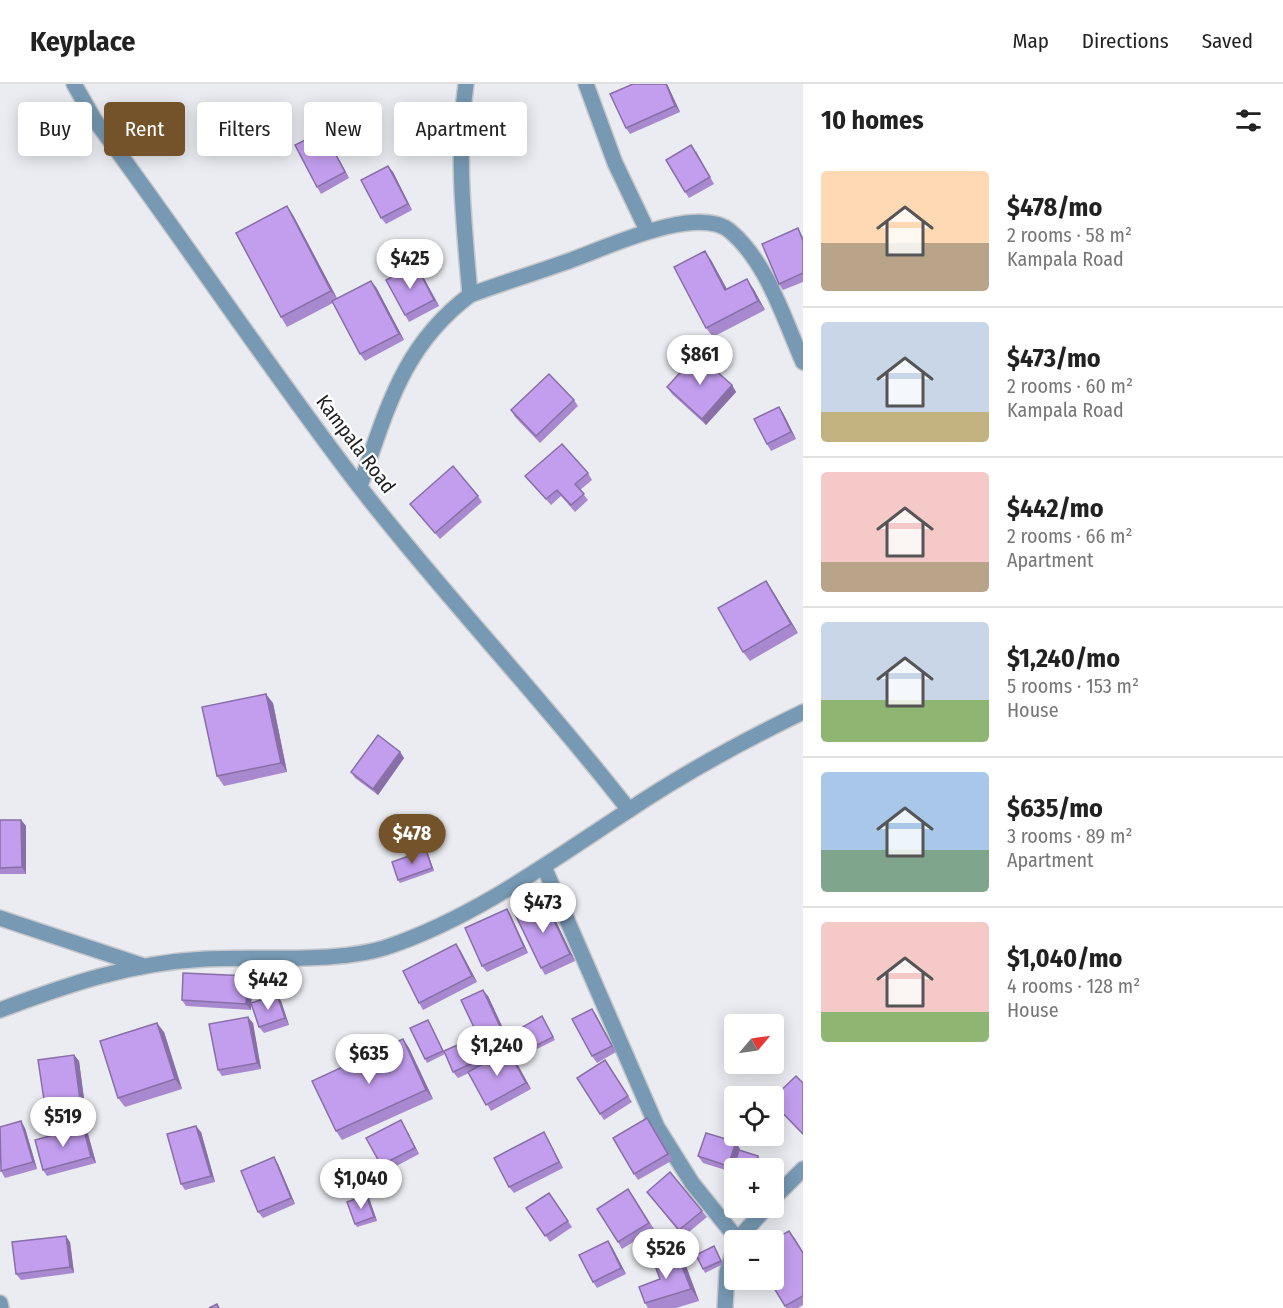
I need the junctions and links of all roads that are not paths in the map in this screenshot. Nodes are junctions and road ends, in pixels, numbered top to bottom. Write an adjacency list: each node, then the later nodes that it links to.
1 (74, 84): 7 (street, Kampala Road)
2 (466, 84): 5 (street)
3 (586, 84): 4 (street)
4 (647, 230): 5 (street); 6 (street)
5 (470, 295): 7 (street)
6 (803, 362)
7 (360, 486): 9 (street, Kampala Road)
8 (803, 712): 9 (street)
9 (629, 810): 10 (street)
10 (544, 867): 12 (street); 17 (street)
11 (0, 918): 12 (street)
12 (141, 965): 13 (street)
13 (0, 1010)
14 (803, 1169): 15 (street)
15 (784, 1188)
16 (757, 1218): 18 (street)
17 (730, 1230)
18 (747, 1230)
19 (726, 1290): 22 (street)
20 (0, 1303): 21 (street)
21 (1, 1308)
22 (725, 1308)

